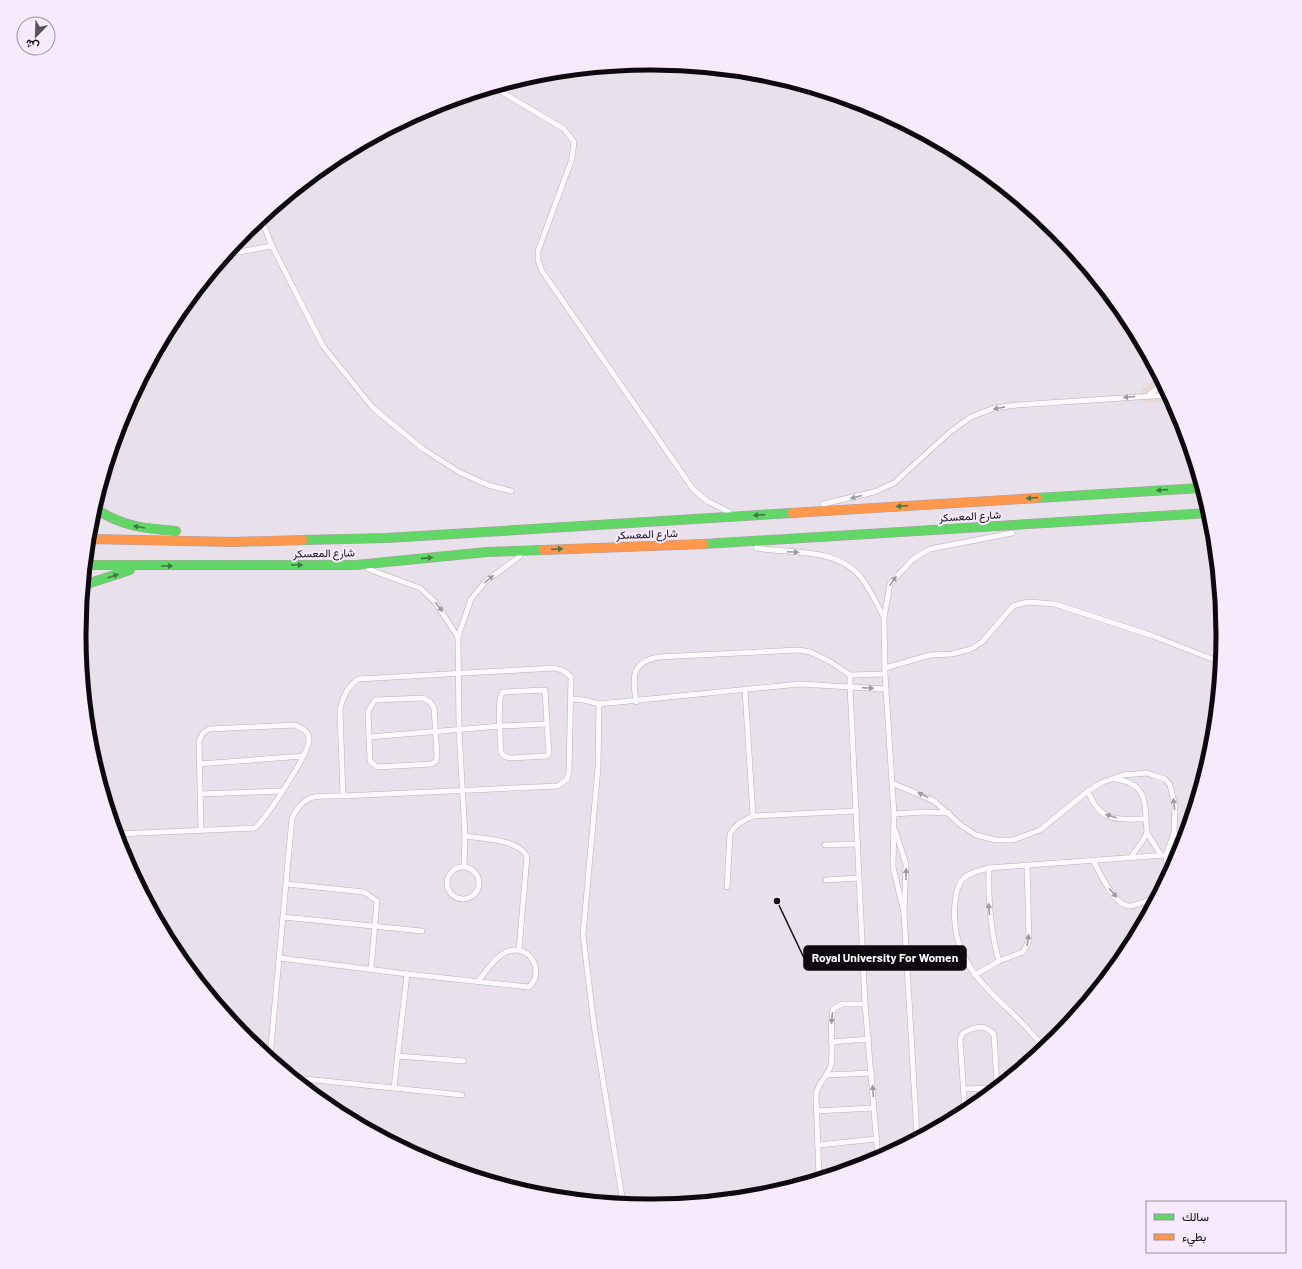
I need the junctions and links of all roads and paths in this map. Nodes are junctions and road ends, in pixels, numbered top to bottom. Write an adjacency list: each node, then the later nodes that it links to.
1 (500, 91): 13 (lane)
2 (263, 225): 3 (lane)
3 (272, 246): 4 (lane); 9 (lane)
4 (236, 253)
5 (1158, 387): 7 (lane)
6 (1162, 395): 7 (lane)
7 (1149, 396): 12 (lane, one-way to 12)
8 (1196, 488): 12 (main road, شارع المعسكر, one-way to 12)
9 (511, 491)
10 (100, 511): 18 (main road, one-way to 10)
11 (1202, 513): 14 (main road, شارع المعسكر)
12 (776, 514): 13 (main road, شارع المعسكر, one-way to 13)
13 (738, 517): 18 (main road, شارع المعسكر)
14 (1077, 522): 15 (lane); 19 (main road, شارع المعسكر)
15 (1024, 531)
16 (1017, 532): 25 (lane, one-way to 16)
17 (95, 539): 18 (main road, شارع المعسكر)
18 (233, 542)
19 (727, 543): 20 (main road, شارع المعسكر, one-way to 19); 25 (lane, one-way to 25)
20 (527, 550): 22 (main road, شارع المعسكر, one-way to 20); 26 (lane, one-way to 20)
21 (91, 565): 23 (main road, شارع المعسكر)
22 (356, 565): 23 (main road, شارع المعسكر, one-way to 22); 26 (lane, one-way to 26)
23 (141, 566): 24 (main road, one-way to 23)
24 (89, 584)
25 (884, 618): 28 (lane)
26 (458, 637): 29 (lane)
27 (1215, 660): 28 (lane)
28 (885, 668): 30 (lane)
29 (460, 674): 35 (lane); 40 (lane); 51 (lane)
30 (885, 674): 31 (lane); 33 (lane)
31 (850, 675): 32 (lane); 36 (lane)
32 (850, 687): 33 (lane, one-way to 33); 34 (lane); 52 (lane)
33 (886, 688): 46 (lane)
34 (744, 690): 36 (lane); 55 (lane)
35 (572, 699): 37 (lane); 47 (lane)
36 (636, 702): 37 (lane)
37 (599, 704): 113 (lane)
38 (547, 724): 39 (lane); 39 (lane); 39 (lane)
39 (501, 726): 40 (lane)
40 (459, 730): 41 (lane); 47 (lane)
41 (436, 731): 42 (lane); 42 (lane); 42 (lane)
42 (369, 737)
43 (304, 756): 44 (lane); 44 (lane); 48 (lane)
44 (199, 764): 50 (lane)
45 (1114, 779): 49 (lane); 56 (lane); 60 (lane, one-way to 45)
46 (892, 783): 53 (lane, one-way to 46); 54 (lane)
47 (462, 790): 51 (lane); 62 (lane)
48 (282, 791): 50 (lane); 58 (lane)
49 (1088, 791): 53 (lane); 56 (lane, one-way to 49)
50 (200, 794): 58 (lane)
51 (343, 796): 76 (lane)
52 (857, 811): 55 (lane); 64 (lane)
53 (950, 813): 54 (lane)
54 (894, 814): 57 (lane)
55 (753, 816): 77 (lane)
56 (1146, 819): 59 (lane)
57 (894, 826): 79 (lane); 79 (lane, one-way to 57)
58 (201, 831): 61 (lane)
59 (1147, 833): 66 (lane); 68 (lane)
60 (1174, 833): 63 (lane); 66 (lane)
61 (123, 834)
62 (465, 836): 72 (lane); 83 (lane)
63 (1178, 837)
64 (858, 844): 65 (lane); 74 (lane)
65 (825, 846)
66 (1164, 855): 67 (lane); 68 (lane); 71 (lane)
67 (1171, 855)
68 (1132, 856): 69 (lane)
69 (1093, 860): 70 (lane); 78 (lane, one-way to 78)
70 (1027, 865): 73 (lane); 85 (lane, one-way to 70)
71 (1166, 865)
72 (464, 866): 72 (lane)
73 (989, 868): 85 (lane, one-way to 73); 88 (lane)
74 (860, 878): 75 (lane); 90 (lane)
75 (826, 880)
76 (287, 884): 80 (lane); 81 (lane)
77 (728, 887)
78 (1149, 899)
79 (904, 913): 108 (lane)
80 (283, 917): 81 (lane); 84 (lane)
81 (376, 926): 82 (lane); 86 (lane)
82 (422, 931)
83 (519, 950): 89 (lane); 89 (lane)
84 (280, 958): 86 (lane); 94 (lane)
85 (999, 961): 88 (lane)
86 (371, 969): 87 (lane)
87 (407, 974): 89 (lane); 95 (lane)
88 (974, 975): 93 (lane)
89 (478, 981)
90 (865, 1004): 91 (lane); 92 (lane, one-way to 92)
91 (869, 1039): 92 (lane); 97 (lane)
92 (831, 1042): 98 (lane)
93 (1040, 1043)
94 (271, 1051)
95 (397, 1056): 96 (lane); 101 (lane)
96 (464, 1061)
97 (872, 1073): 98 (lane); 106 (lane, one-way to 97)
98 (826, 1075): 107 (lane)
99 (303, 1079): 101 (lane)
100 (996, 1081): 103 (lane)
101 (394, 1088): 104 (lane)
102 (987, 1088): 103 (lane)
103 (964, 1089): 105 (lane)
104 (462, 1095)
105 (965, 1104)
106 (874, 1108): 107 (lane); 109 (lane)
107 (816, 1110): 110 (lane)
108 (917, 1132)
109 (877, 1139): 110 (lane); 111 (lane)
110 (818, 1145): 112 (lane)
111 (878, 1151)
112 (819, 1173)
113 (622, 1198)

